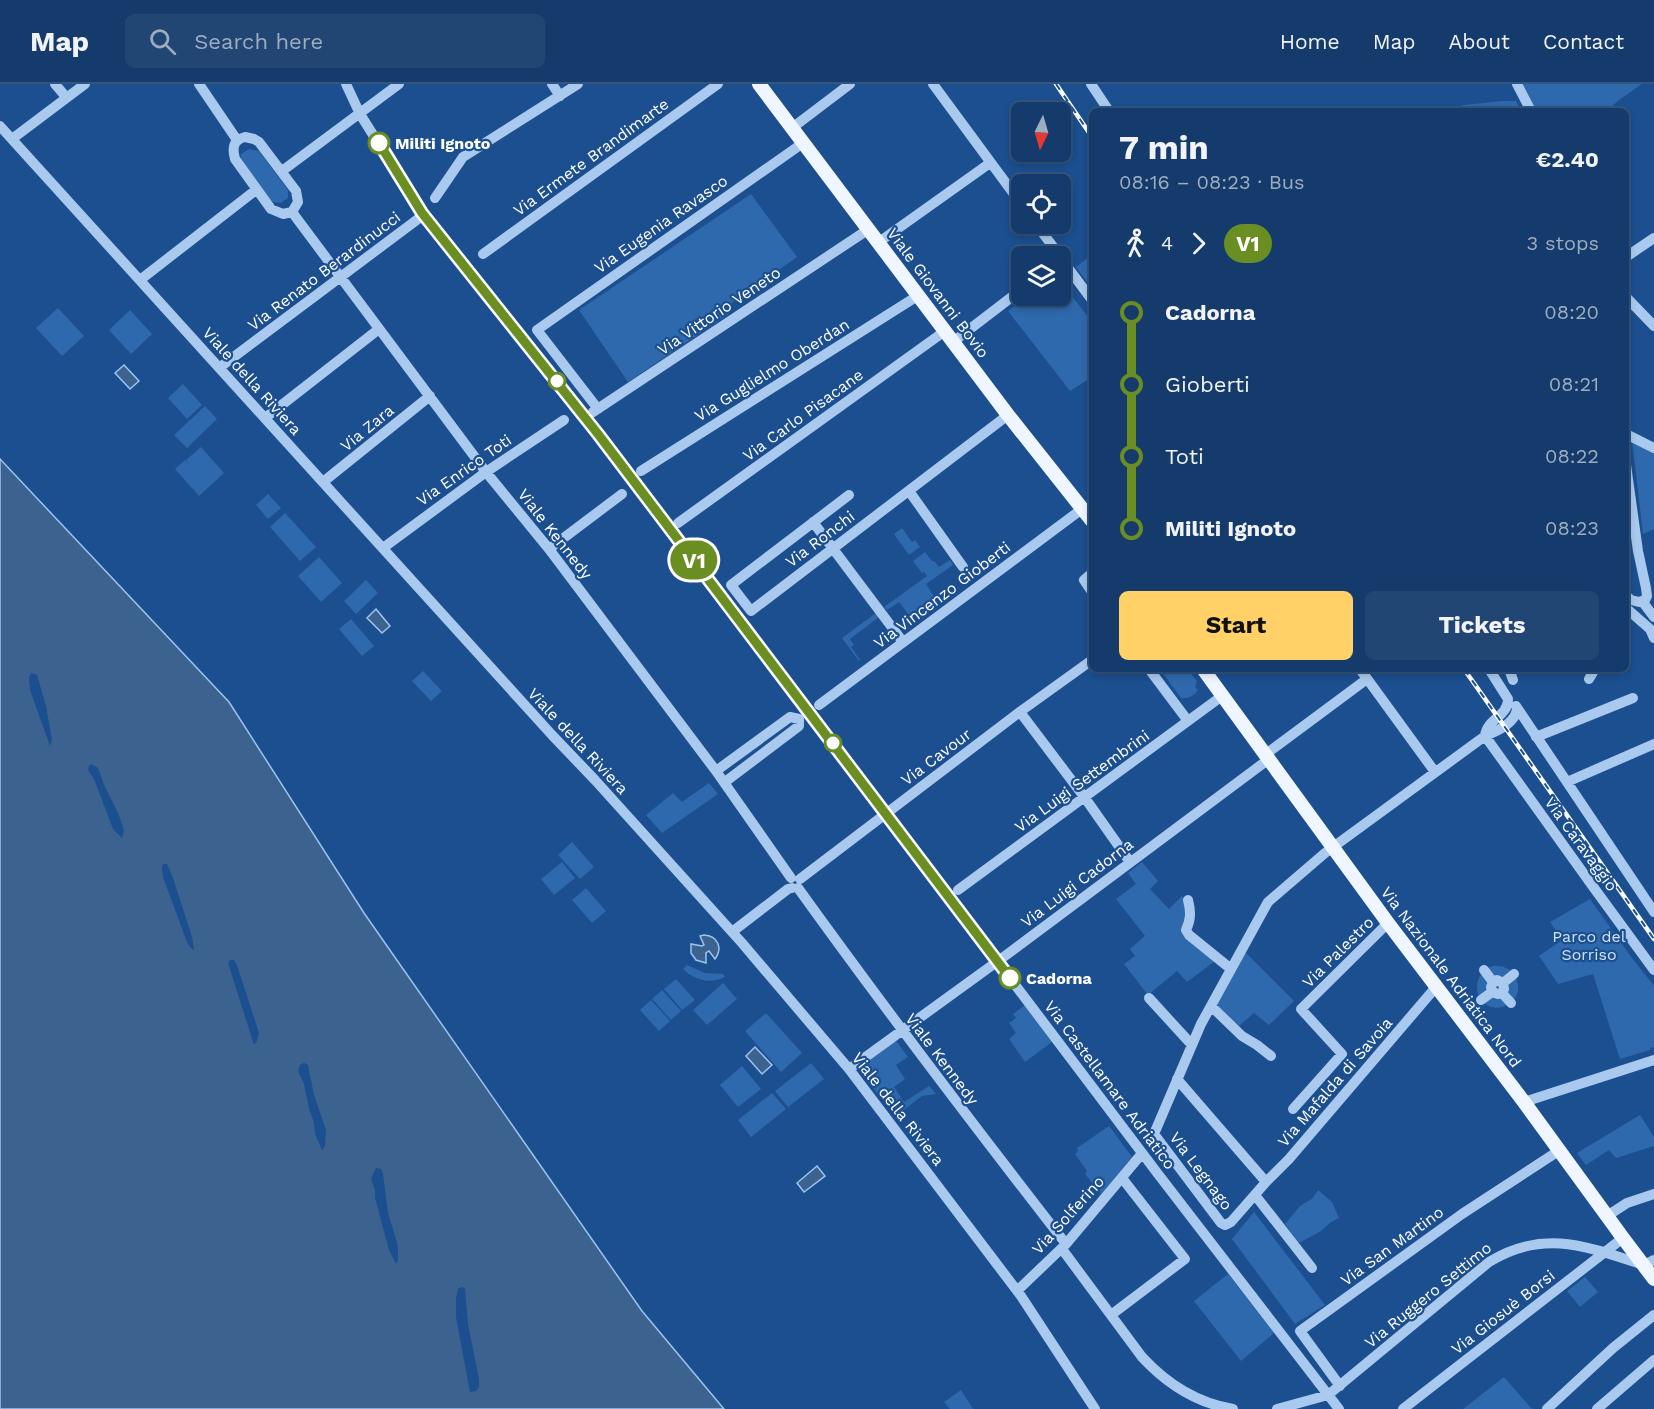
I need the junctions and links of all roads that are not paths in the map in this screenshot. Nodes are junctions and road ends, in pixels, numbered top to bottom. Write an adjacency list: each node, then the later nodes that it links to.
1 (55, 84): 16 (street)
2 (85, 84): 16 (street)
3 (199, 84): 24 (street)
4 (346, 84): 20 (street, Via Castellamare Adriatico)
5 (399, 84): 20 (street)
6 (552, 84): 14 (street)
7 (578, 84): 14 (street)
8 (718, 84): 38 (street, Via Ermete Brandimarte)
9 (759, 84): 22 (main road, Viale Giovanni Bovio)
10 (850, 84): 22 (street)
11 (933, 84): 26 (street)
12 (1091, 84): 15 (street)
13 (1517, 84): 19 (street)
14 (560, 96): 30 (street)
15 (1100, 96): 17 (street); 18 (street)
16 (66, 97): 23 (street)
17 (1107, 108)
18 (1114, 108)
19 (1529, 108)
20 (360, 114): 27 (street); 54 (street, Via Castellamare Adriatico)
21 (0, 126): 23 (street, Viale della Riviera)
22 (792, 128): 25 (main road, Viale Giovanni Bovio)
23 (12, 139): 42 (street, Viale della Riviera)
24 (237, 140): 27 (street); 28 (street)
25 (803, 143): 33 (main road, Viale Giovanni Bovio); 52 (street, Via Eugenia Ravasco)
26 (990, 163): 29 (street); 36 (street)
27 (282, 171): 31 (street)
28 (256, 190): 31 (street); 42 (street)
29 (1011, 191)
30 (435, 198)
31 (292, 212): 41 (street, Viale Kennedy)
32 (418, 219): 41 (street, Via Renato Berardinucci)
33 (869, 229): 36 (main road, Viale Giovanni Bovio); 52 (street, Via Vittorio Veneto)
34 (1043, 234): 37 (street)
35 (1654, 238): 39 (street)
36 (879, 242): 43 (main road, Viale Giovanni Bovio)
37 (1052, 246)
38 (483, 254)
39 (1629, 255)
40 (1071, 272): 45 (street)
41 (340, 278): 48 (street, Viale Kennedy); 50 (street, Via Renato Berardinucci)
42 (140, 280): 50 (street, Viale della Riviera)
43 (919, 295): 49 (main road, Viale Giovanni Bovio); 59 (street, Via Guglielmo Oberdan)
44 (1011, 296): 49 (street, Via Carlo Pisacane)
45 (1089, 296)
46 (1629, 300): 47 (street)
47 (1654, 326)
48 (379, 329): 51 (street, Viale Kennedy); 55 (street)
49 (949, 337): 53 (main road, Viale Giovanni Bovio); 69 (street, Via Carlo Pisacane)
50 (219, 368): 55 (street, Viale della Riviera)
51 (430, 396): 60 (street, Viale Kennedy); 61 (street, Via Zara)
52 (598, 409): 54 (street, Via Vittorio Veneto)
53 (1008, 415): 63 (street, Via Ronchi); 66 (main road, Viale Giovanni Bovio)
54 (585, 417): 108 (street, Via Castellamare Adriatico)
55 (265, 418): 61 (street, Viale della Riviera)
56 (564, 420): 60 (street, Via Enrico Toti)
57 (1629, 436): 58 (street)
58 (1654, 448)
59 (641, 471)
60 (486, 472): 70 (street, Via Enrico Toti); 72 (street, Viale Kennedy)
61 (323, 482): 70 (street, Viale della Riviera)
62 (1629, 487): 77 (street)
63 (909, 491): 71 (street, Via Ronchi); 73 (street)
64 (622, 494): 72 (street)
65 (849, 495): 68 (street)
66 (1082, 509): 67 (main road, Viale Giovanni Bovio); 81 (street, Via Vincenzo Gioberti)
67 (1089, 517)
68 (813, 522): 71 (street); 71 (street, Via Ronchi)
69 (678, 523)
70 (383, 548): 116 (street, Viale della Riviera)
71 (833, 548): 81 (street)
72 (549, 549): 103 (street, Viale Kennedy)
73 (963, 567)
74 (1089, 576): 75 (street)
75 (1089, 588)
76 (1629, 598): 77 (street)
77 (1642, 602): 79 (street)
78 (1629, 611): 80 (street)
79 (1654, 617)
80 (1654, 638)
81 (903, 642): 95 (street, Via Vincenzo Gioberti)
82 (1089, 662): 96 (street, Via Cavour)
83 (1151, 672): 98 (street)
84 (1205, 672): 93 (main road, Via Nazionale Adriatica Nord)
85 (1362, 672): 90 (street)
86 (1491, 672): 97 (street, Via Caravaggio)
87 (1496, 672): 97 (street, Via Caravaggio)
88 (1510, 672): 91 (street)
89 (1593, 672): 92 (street)
90 (1367, 679): 102 (street, Via Luigi Cadorna); 104 (street)
91 (1513, 680)
92 (1589, 680)
93 (1222, 696): 98 (street, Via Luigi Settembrini); 102 (main road, Via Nazionale Adriatica Nord)
94 (1633, 698): 100 (street)
95 (819, 705)
96 (1020, 712): 107 (street); 108 (street, Via Cavour)
97 (1516, 713): 99 (street); 100 (street, Via Caravaggio)
98 (1188, 721): 107 (street, Via Luigi Settembrini)
99 (1485, 736): 104 (street); 120 (street, Via Caravaggio)
100 (1536, 737): 106 (street, Via Caravaggio)
101 (1654, 744): 106 (street, Via Caravaggio)
102 (1267, 757): 109 (main road, Via Nazionale Adriatica Nord); 110 (street, Via Luigi Cadorna)
103 (716, 771): 105 (street, Viale Kennedy); 105 (street)
104 (1435, 772): 109 (street)
105 (724, 782): 111 (street, Viale Kennedy)
106 (1567, 782): 114 (street, Via Caravaggio)
107 (1085, 798): 110 (street); 112 (street, Via Luigi Settembrini)
108 (886, 813): 111 (street, Via Cavour); 117 (street, Via Castellamare Adriatico)
109 (1333, 847): 115 (main road, Via Nazionale Adriatica Nord); 118 (street)
110 (1130, 862): 117 (street, Via Luigi Cadorna)
111 (795, 883): 116 (street, Via Cavour); 128 (street, Viale Kennedy)
112 (958, 890)
113 (1188, 900): 118 (street)
114 (1654, 912)
115 (1388, 923): 122 (main road, Via Nazionale Adriatica Nord); 135 (street, Via Palestro)
116 (732, 932): 132 (street, Viale della Riviera)
117 (997, 960): 128 (street, Via Luigi Cadorna); 155 (street, Via Castellamare Adriatico)
118 (1231, 969): 127 (street)
119 (1484, 970): 123 (street)
120 (1654, 970)
121 (1514, 974): 123 (street)
122 (1436, 987): 134 (main road, Via Nazionale Adriatica Nord); 139 (street, Via Mafalda di Savoia)
123 (1498, 987): 125 (street); 126 (street)
124 (1149, 998): 129 (street)
125 (1481, 1000)
126 (1511, 1003)
127 (1211, 1006): 129 (street); 130 (street)
128 (901, 1029): 132 (street, Via Luigi Cadorna); 145 (street, Viale Kennedy)
129 (1192, 1045): 133 (street)
130 (1271, 1056)
131 (1654, 1060): 134 (street)
132 (849, 1069): 150 (street, Viale della Riviera)
133 (1177, 1079): 139 (street); 143 (street, Via Legnago)
134 (1524, 1102): 136 (main road, Via Nazionale Adriatica Nord)
135 (1293, 1109)
136 (1560, 1150): 142 (main road, Via Nazionale Adriatica Nord); 154 (street, Via San Martino)
137 (1139, 1157): 138 (street, Via Solferino)
138 (1122, 1178): 145 (street, Via Solferino); 152 (street)
139 (1266, 1182): 141 (street, Via Mafalda di Savoia)
140 (1654, 1194): 142 (street)
141 (1255, 1195): 143 (street, Via Mafalda di Savoia); 148 (street)
142 (1607, 1216): 144 (main road, Via Nazionale Adriatica Nord)
143 (1225, 1225)
144 (1623, 1238): 146 (street, Via Giosuè Borsi); 147 (main road, Via Nazionale Adriatica Nord)
145 (1064, 1247): 150 (street, Via Solferino); 152 (street)
146 (1604, 1252): 147 (street, Via Ruggero Settimo); 154 (street, Via Ruggero Settimo); 160 (street, Via Giosuè Borsi)
147 (1649, 1262): 149 (main road, Via Nazionale Adriatica Nord)
148 (1312, 1268)
149 (1654, 1279)
150 (1017, 1291): 156 (street, Viale della Riviera)
151 (1654, 1315): 161 (street)
152 (1111, 1316): 157 (street)
153 (1654, 1360): 162 (street)
154 (1340, 1386): 155 (street, Via Ruggero Settimo)
155 (1328, 1395): 158 (street, Via Ruggero Settimo); 159 (street, Via Castellamare Adriatico)
156 (1095, 1409)
157 (1233, 1409)
158 (1277, 1409)
159 (1339, 1409)
160 (1403, 1409)
161 (1547, 1409)
162 (1598, 1409)

